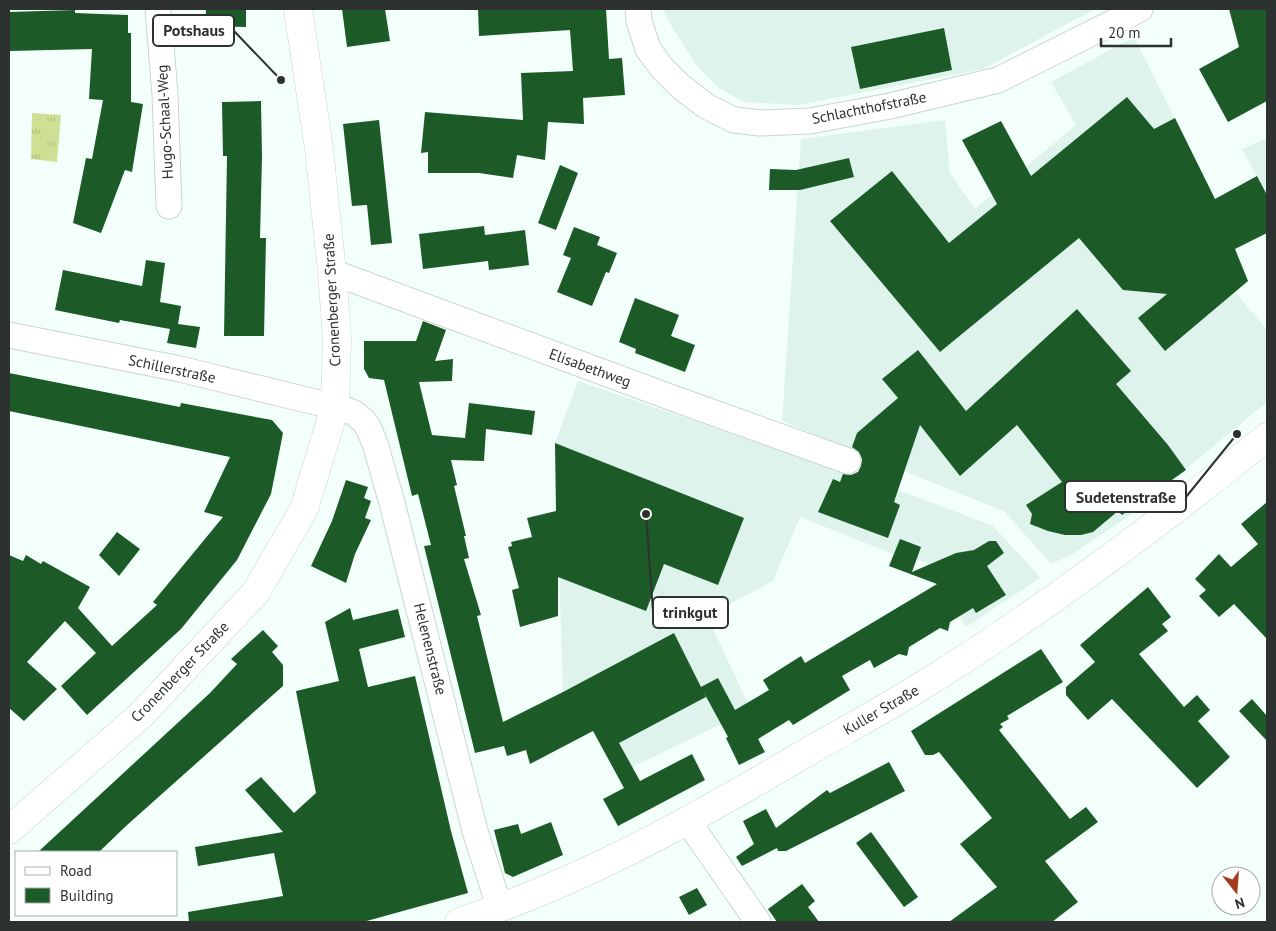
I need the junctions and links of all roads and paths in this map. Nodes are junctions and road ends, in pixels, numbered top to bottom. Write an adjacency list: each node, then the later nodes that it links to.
1 (158, 9): 5 (street, Hugo-Schaal-Weg)
2 (298, 9): 6 (main road, Cronenberger Straße)
3 (638, 9): 4 (street, Schlachthofstraße)
4 (1140, 9)
5 (169, 206)
6 (332, 272): 8 (main road, Cronenberger Straße); 10 (street, Elisabethweg)
7 (9, 335): 8 (street, Schillerstraße)
8 (340, 408): 12 (main road, Cronenberger Straße); 13 (street, Helenenstraße)
9 (1267, 437): 11 (main road, Kuller Straße)
10 (848, 462)
11 (687, 820): 13 (main road, Kuller Straße); 15 (street)
12 (9, 830)
13 (500, 909): 14 (main road, Kuller Straße)
14 (459, 922)
15 (758, 922)

